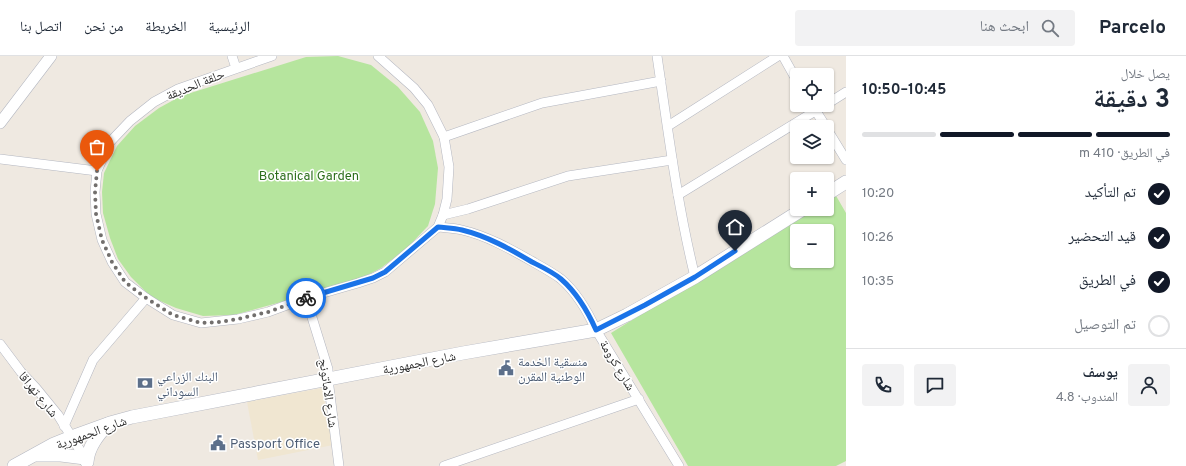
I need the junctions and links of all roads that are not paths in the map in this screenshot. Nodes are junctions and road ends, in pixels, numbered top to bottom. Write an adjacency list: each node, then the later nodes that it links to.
1 (51, 56): 14 (street)
2 (232, 56): 8 (street)
3 (272, 56): 8 (street, حلقة الحديقة)
4 (378, 56): 16 (street, حلقة الحديقة)
5 (657, 56): 10 (street)
6 (778, 56): 15 (street)
7 (783, 56): 9 (street)
8 (236, 68): 21 (street, حلقة الحديقة)
9 (790, 68)
10 (661, 81): 15 (street); 16 (street)
11 (846, 92): 12 (street)
12 (834, 99)
13 (808, 112): 24 (street)
14 (0, 123)
15 (668, 126): 19 (street)
16 (444, 137): 25 (street, حلقة الحديقة)
17 (834, 141): 20 (street)
18 (0, 159): 21 (street)
19 (672, 160): 24 (street); 25 (street)
20 (846, 160)
21 (97, 171): 29 (street, حلقة الحديقة)
22 (846, 182): 23 (main road)
23 (834, 190)
24 (678, 195): 28 (street)
25 (444, 215): 27 (street, حلقة الحديقة)
26 (792, 216): 28 (main road, شارع الجمهورية)
27 (438, 227): 30 (street, حلقة الحديقة); 31 (street, شارع كرومة)
28 (695, 277): 31 (main road, شارع الجمهورية)
29 (146, 298): 30 (street, حلقة الحديقة); 36 (street)
30 (306, 298): 33 (street, شارع الاماتونج)
31 (596, 330): 33 (main road, شارع الجمهورية); 34 (street, شارع كرومة)
32 (0, 344): 36 (street, شارع تهراقا)
33 (328, 380): 35 (main road, شارع الجمهورية); 41 (street, شارع الاماتونج)
34 (639, 399): 42 (street); 43 (street, شارع كرومة)
35 (110, 423): 37 (main road, شارع الجمهورية); 39 (main road)
36 (64, 426): 37 (street, شارع تهراقا)
37 (71, 438): 38 (main road, شارع الجمهورية); 39 (street, شارع تهراقا)
38 (34, 455): 39 (main road); 40 (main road, شارع الجمهورية)
39 (87, 462)
40 (14, 466)
41 (339, 466)
42 (444, 466)
43 (679, 466)

